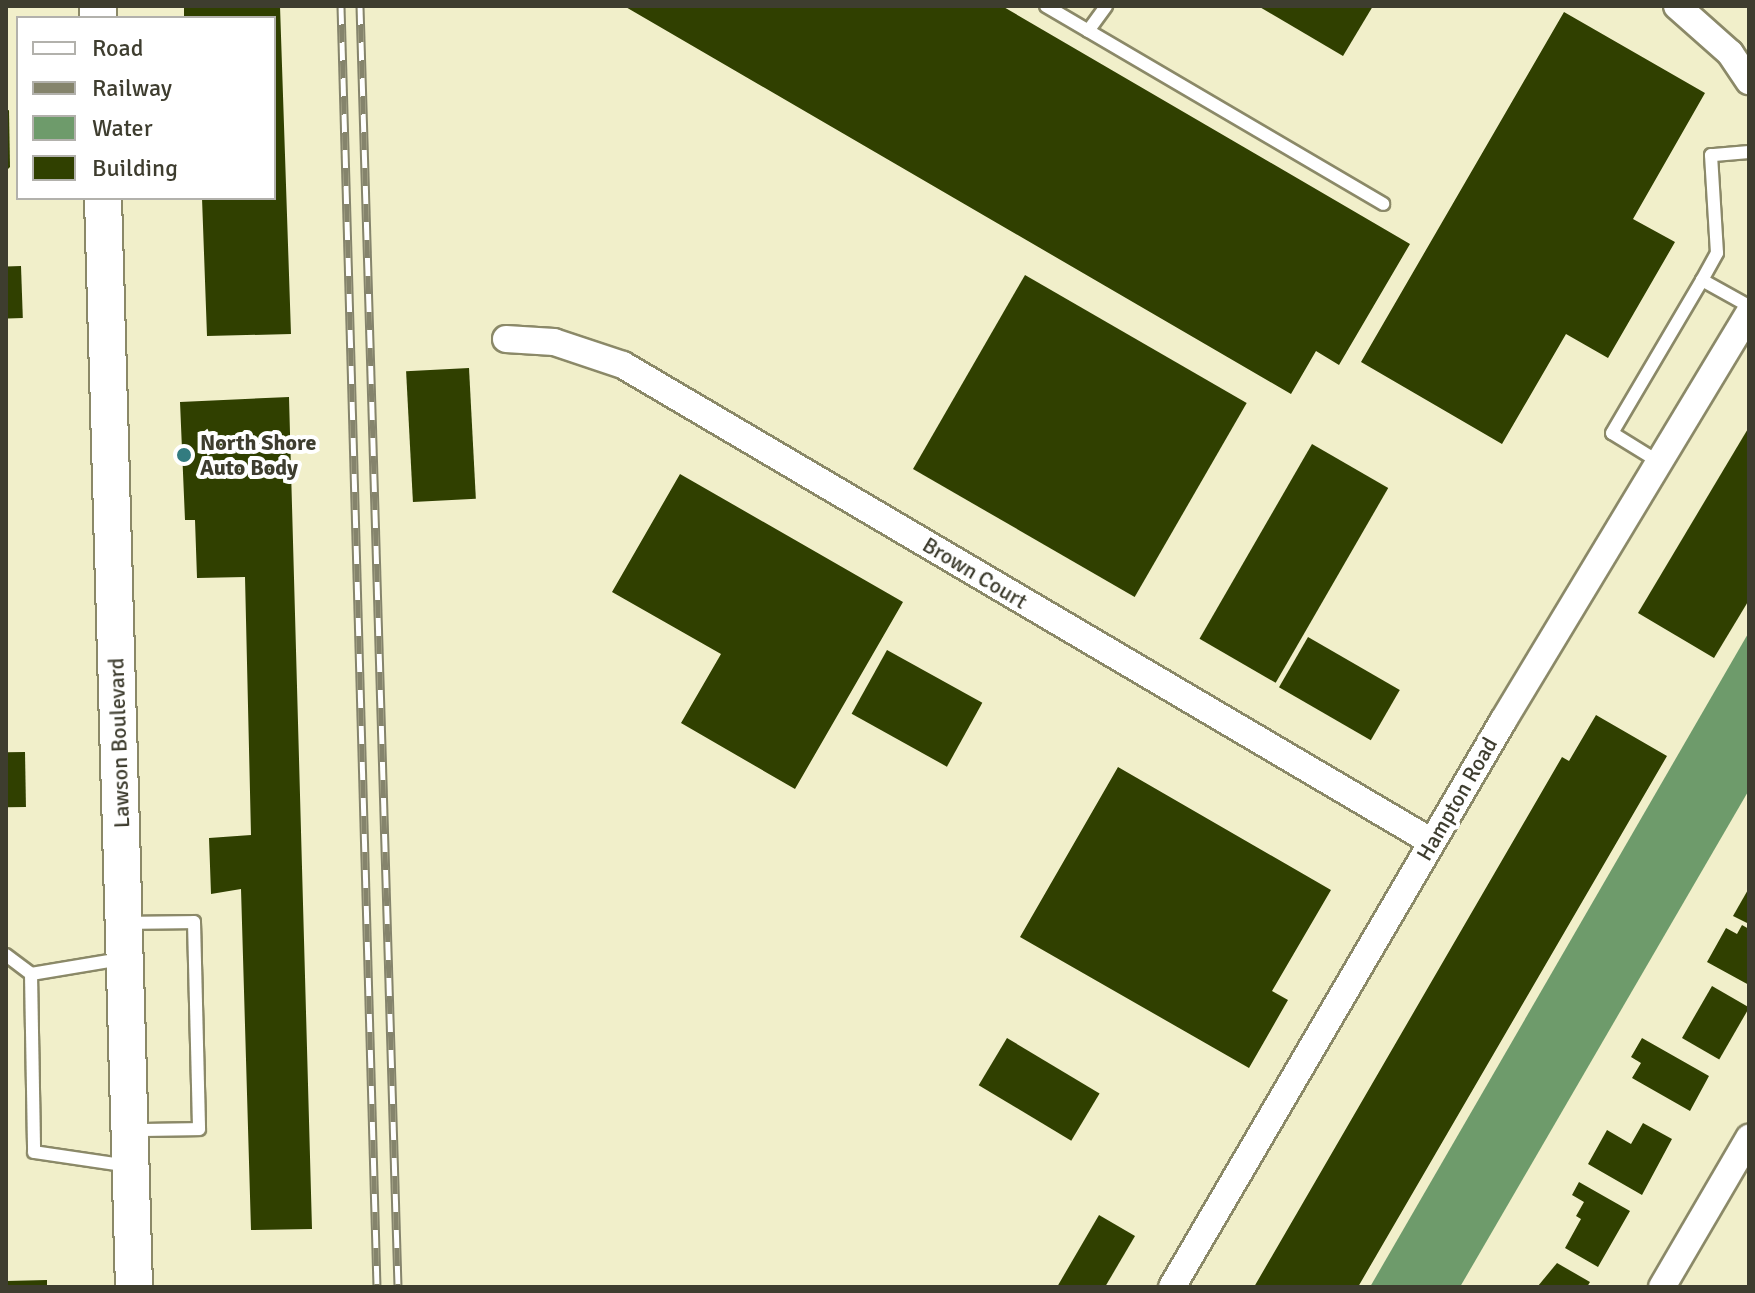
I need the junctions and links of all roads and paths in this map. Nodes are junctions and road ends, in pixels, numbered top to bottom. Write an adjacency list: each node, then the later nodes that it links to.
1 (1046, 6): 4 (lane)
2 (1106, 6): 4 (lane)
3 (1677, 6): 5 (street)
4 (1088, 31): 8 (lane)
5 (1749, 81)
6 (1749, 152): 9 (lane)
7 (103, 200): 15 (main road, Lawson Boulevard)
8 (1383, 204)
9 (1702, 280): 10 (lane); 13 (lane)
10 (1749, 306)
11 (1749, 314): 13 (street, Hampton Road)
12 (506, 339): 14 (street, Brown Court)
13 (1659, 462): 14 (street, Hampton Road)
14 (1432, 842): 22 (street, Hampton Road)
15 (124, 941): 17 (lane); 18 (main road, Lawson Boulevard); 18 (lane)
16 (6, 955): 17 (lane)
17 (31, 974): 20 (lane)
18 (129, 1130): 20 (main road, Lawson Boulevard)
19 (1749, 1138): 23 (street)
20 (131, 1166): 21 (main road, Lawson Boulevard)
21 (134, 1287)
22 (1172, 1287)
23 (1662, 1287)

